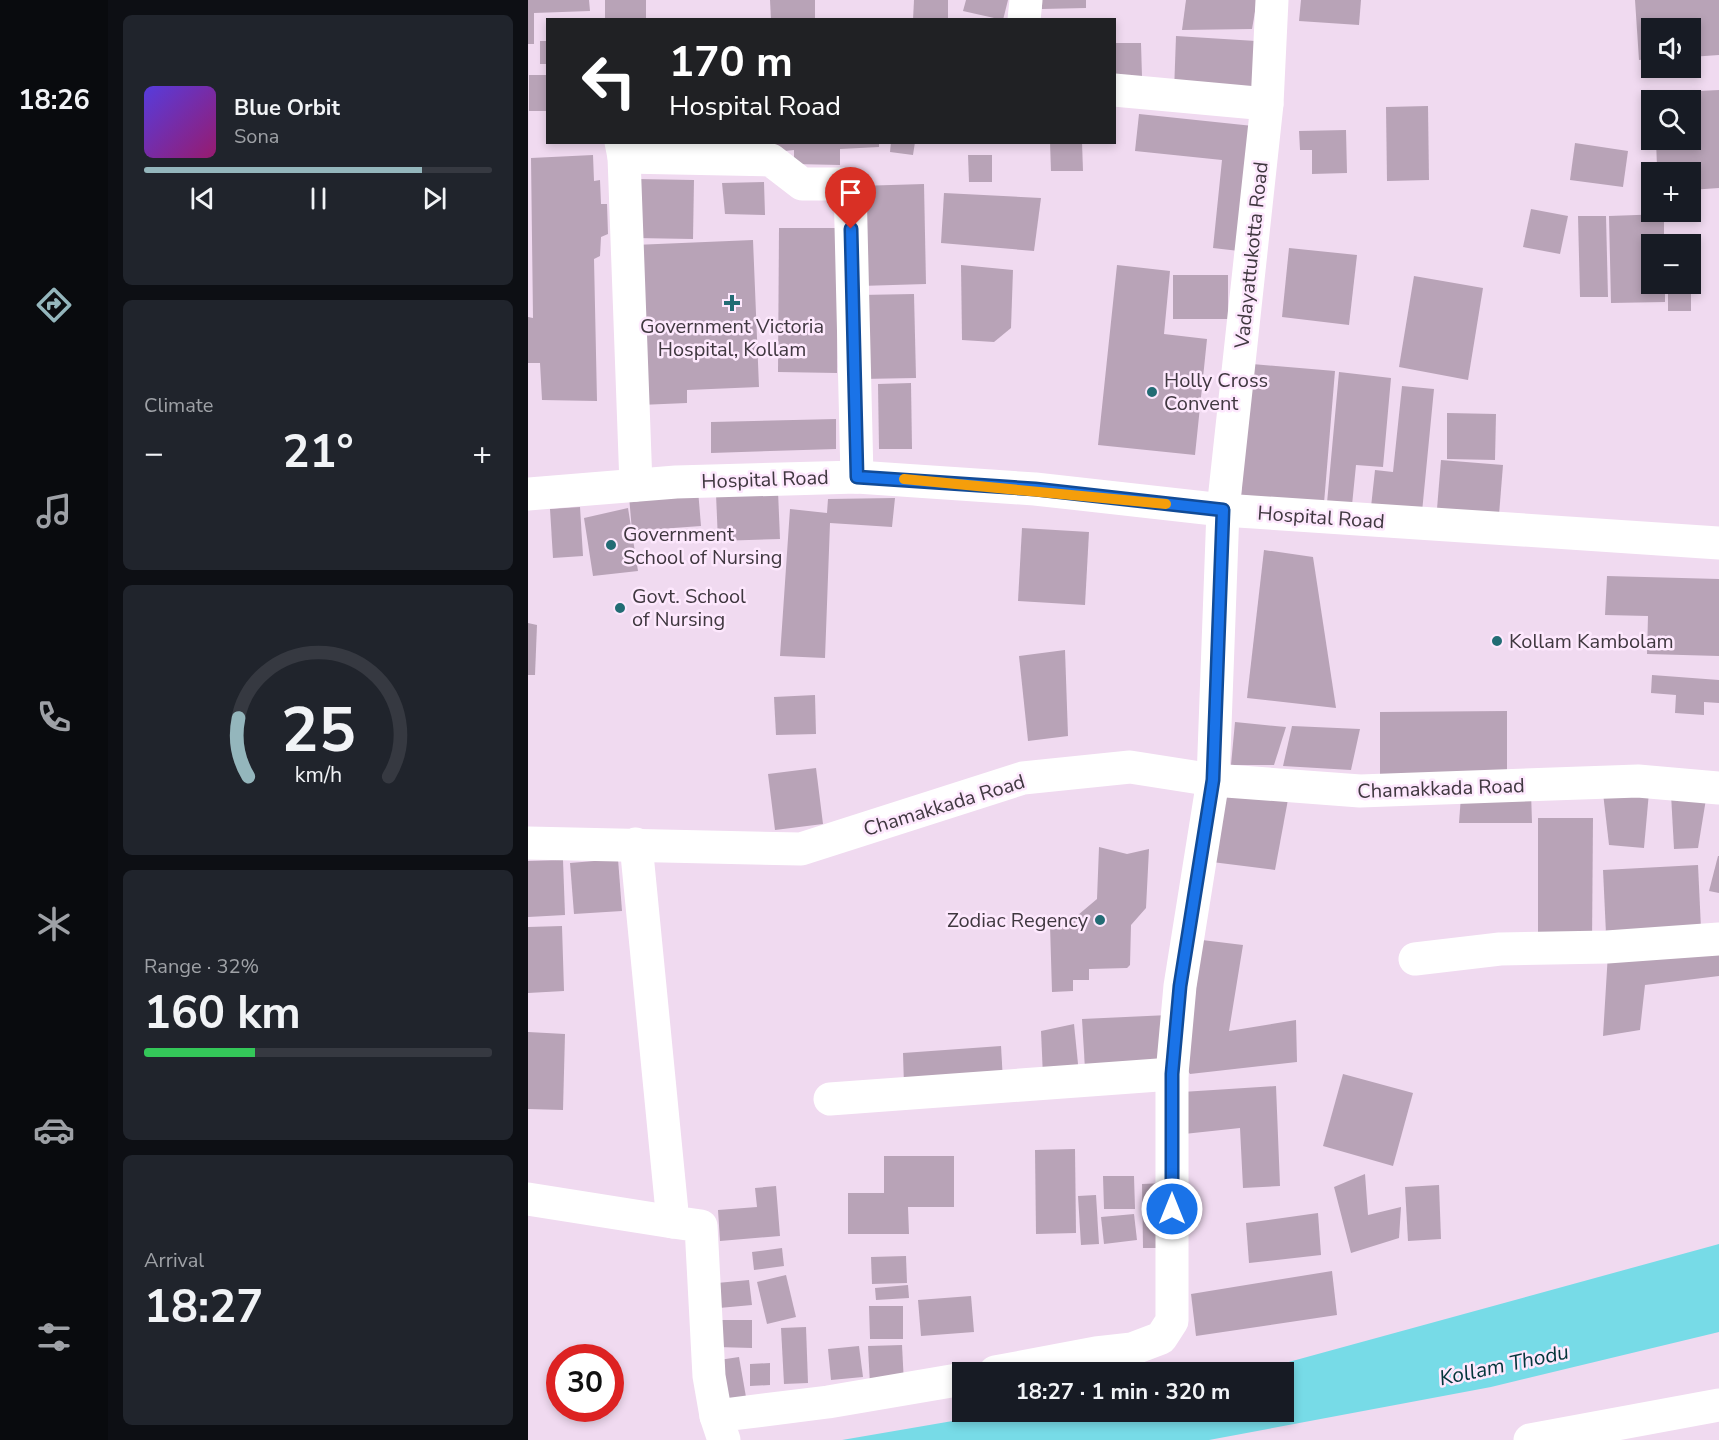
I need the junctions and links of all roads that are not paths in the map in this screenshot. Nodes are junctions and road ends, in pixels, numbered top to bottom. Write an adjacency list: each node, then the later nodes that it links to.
1 (1026, 0): 3 (street)
2 (1272, 0): 5 (street, Vadayattukotta Road)
3 (1024, 18)
4 (1116, 90): 5 (street)
5 (1267, 104): 10 (street, Vadayattukotta Road)
6 (622, 150): 7 (street); 8 (street)
7 (857, 477): 8 (street, Hospital Road); 10 (street, Hospital Road)
8 (636, 485): 9 (street, Hospital Road)
9 (528, 494)
10 (1223, 510): 11 (street, Hospital Road); 12 (street, Vadayattukotta Road)
11 (1719, 543)
12 (1213, 780): 13 (street, Chamakkada Road); 15 (street, Chamakkada Road); 18 (street, Vadayattukotta Road)
13 (1719, 788)
14 (528, 843): 15 (street, Chamakkada Road)
15 (636, 844): 21 (street)
16 (1719, 939): 17 (street)
17 (1415, 959)
18 (1172, 1074): 19 (street); 22 (street, Vadayattukotta Road)
19 (830, 1099)
20 (528, 1199): 21 (street)
21 (672, 1222): 25 (street)
22 (1049, 1362)
23 (952, 1381): 25 (street)
24 (1719, 1405): 26 (street)
25 (720, 1428)
26 (1530, 1440)

